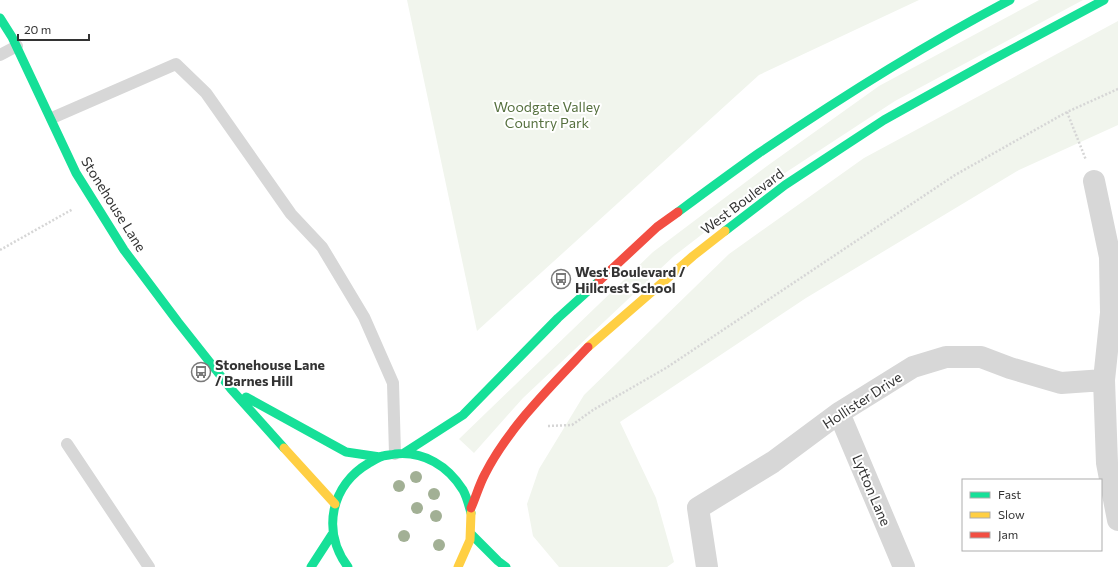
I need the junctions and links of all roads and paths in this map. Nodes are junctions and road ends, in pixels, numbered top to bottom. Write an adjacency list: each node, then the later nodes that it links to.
1 (1010, 0): 18 (main road, West Boulevard)
2 (1104, 0): 15 (main road, West Boulevard)
3 (0, 18): 4 (main road, Stonehouse Lane)
4 (17, 46): 5 (lane); 8 (main road, Stonehouse Lane)
5 (0, 55)
6 (1118, 89): 7 (path)
7 (1067, 112): 9 (path); 15 (path)
8 (52, 118): 10 (main road, Stonehouse Lane); 18 (lane)
9 (1094, 181): 12 (street)
10 (92, 199): 11 (path); 14 (main road, Stonehouse Lane)
11 (0, 250)
12 (1114, 255): 13 (street)
13 (1104, 380): 16 (street, Hollister Drive); 22 (street)
14 (231, 389): 19 (main road, Stonehouse Lane); 20 (main road, Stonehouse Lane)
15 (527, 414): 21 (main road, West Boulevard)
16 (840, 414): 30 (street, Hollister Drive); 31 (street, Lytton Lane)
17 (67, 444): 25 (lane)
18 (400, 454): 19 (main road); 21 (main road)
19 (380, 457): 20 (main road)
20 (335, 504): 23 (main road)
21 (471, 508): 24 (main road)
22 (1118, 520)
23 (333, 533): 26 (main road); 27 (main road)
24 (472, 535): 28 (main road); 29 (main road)
25 (149, 567)
26 (311, 567)
27 (348, 567)
28 (458, 567)
29 (506, 567)
30 (707, 567)
31 (904, 567)

